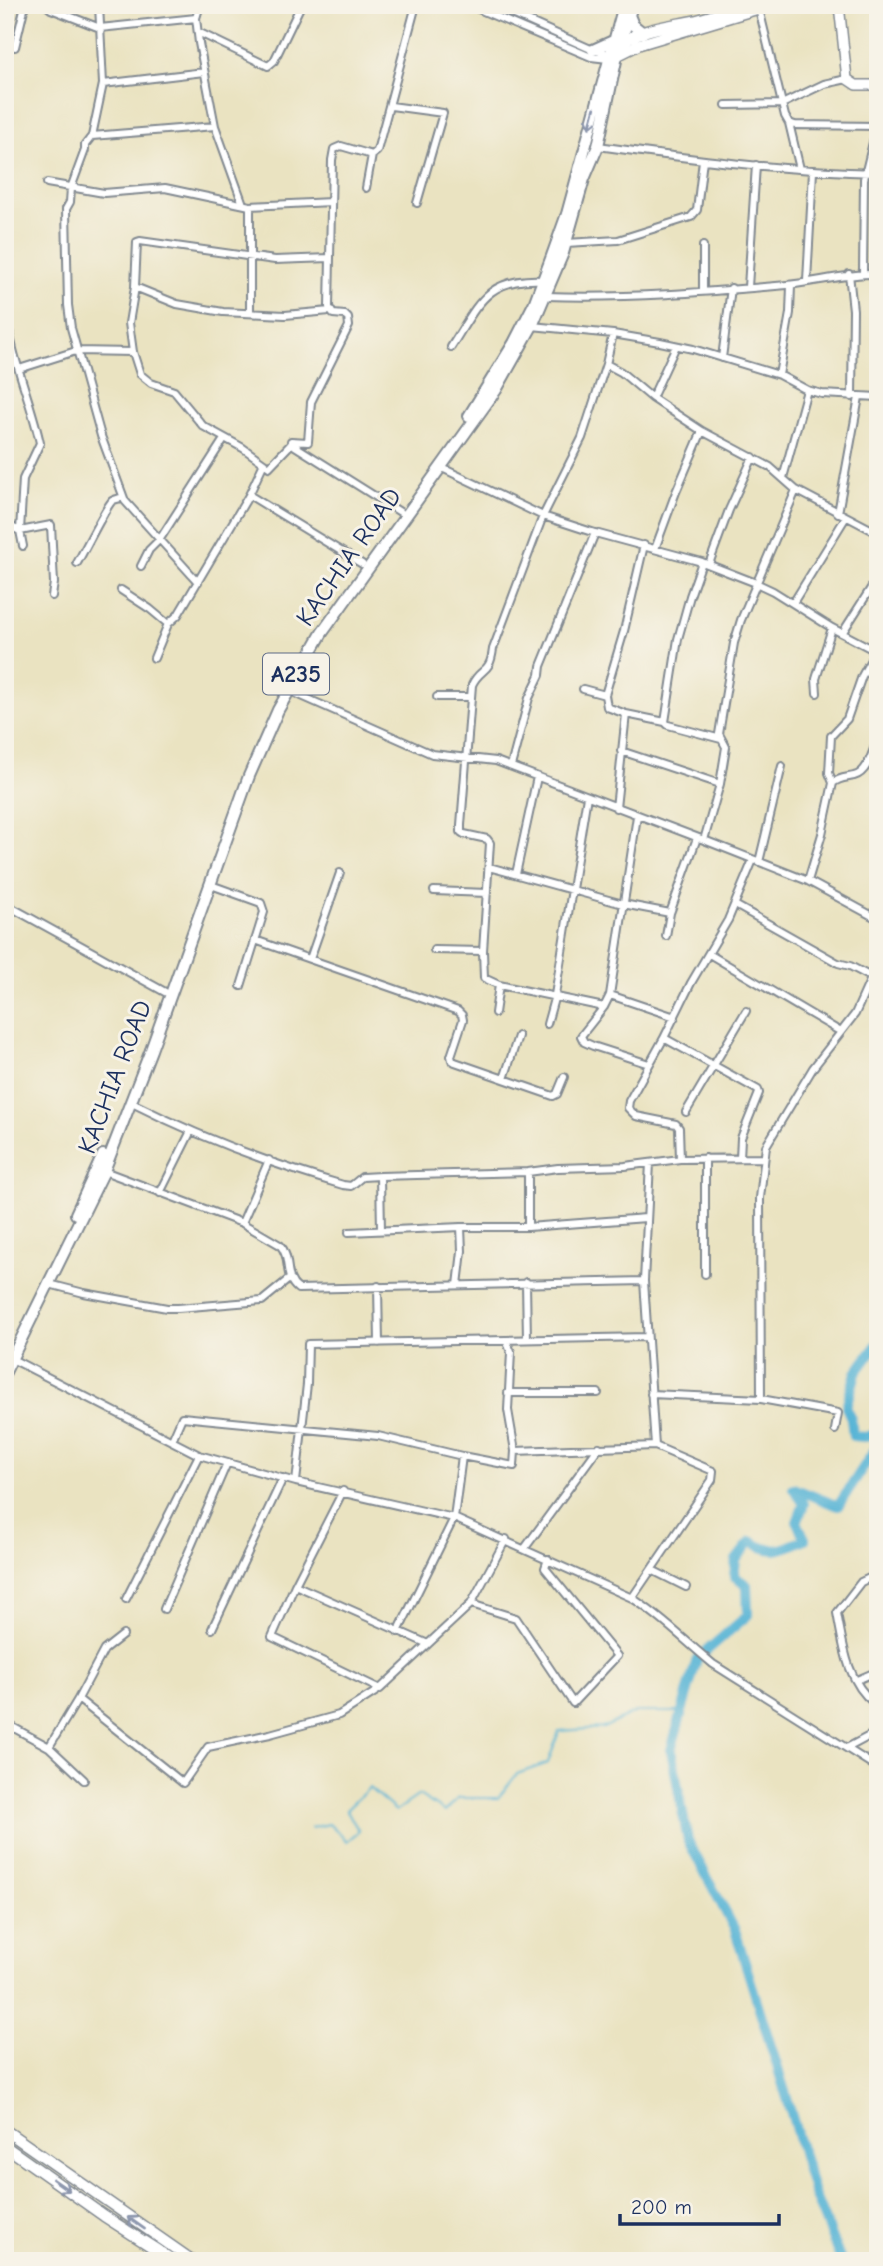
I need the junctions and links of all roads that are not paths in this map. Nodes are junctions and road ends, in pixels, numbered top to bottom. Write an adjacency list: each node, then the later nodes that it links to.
1 (25, 5): 21 (street)
2 (46, 5): 17 (street)
3 (99, 5): 17 (street)
4 (200, 5): 15 (street)
5 (301, 5): 18 (street)
6 (416, 5): 30 (street)
7 (469, 5): 22 (street)
8 (492, 5): 16 (street)
9 (527, 5): 16 (street)
10 (746, 5): 19 (main road)
11 (771, 5): 14 (main road)
12 (839, 5): 24 (street)
13 (628, 9): 19 (highway); 20 (highway, KACHIA ROAD / A235)
14 (759, 9): 22 (main road); 28 (street)
15 (196, 18): 17 (street); 18 (street)
16 (521, 18): 22 (street)
17 (100, 28): 25 (street)
18 (198, 32): 23 (street)
19 (643, 33): 20 (main road)
20 (617, 42): 22 (highway, KACHIA ROAD / A235); 22 (highway)
21 (5, 43)
22 (602, 58): 35 (highway, KACHIA ROAD / A235); 56 (highway, KACHIA ROAD / A235, one-way to 56)
23 (204, 72): 25 (street); 32 (street)
24 (847, 79): 26 (street); 28 (street)
25 (103, 84): 34 (street)
26 (878, 85)
27 (878, 96): 33 (street)
28 (782, 104): 29 (street); 31 (street)
29 (726, 105)
30 (391, 106): 36 (street); 47 (street)
31 (789, 122): 33 (street); 39 (street)
32 (215, 126): 34 (street); 48 (street)
33 (877, 126): 41 (street)
34 (92, 136): 44 (street)
35 (598, 146): 37 (street); 49 (highway, KACHIA ROAD / A235)
36 (372, 155): 45 (street); 46 (street)
37 (703, 160): 38 (street); 49 (street)
38 (756, 165): 39 (street); 61 (street)
39 (800, 169): 40 (street)
40 (813, 171): 41 (street); 57 (street)
41 (866, 173): 42 (street); 54 (street)
42 (878, 173)
43 (47, 183): 44 (street)
44 (71, 188): 48 (street); 71 (street)
45 (366, 188)
46 (331, 202): 48 (street); 52 (street)
47 (417, 203)
48 (246, 205): 51 (street)
49 (566, 243): 63 (highway, KACHIA ROAD / A235)
50 (703, 246): 62 (street)
51 (250, 258): 52 (street); 59 (street); 66 (street)
52 (330, 258): 65 (street)
53 (849, 274): 54 (street); 57 (street); 78 (street)
54 (863, 274): 55 (street)
55 (878, 274)
56 (543, 280): 70 (street); 91 (highway, KACHIA ROAD / A235)
57 (807, 281): 58 (street)
58 (791, 285): 61 (street); 76 (street)
59 (135, 287): 66 (street); 72 (street)
60 (731, 288): 61 (street); 62 (street); 73 (street)
61 (748, 288)
62 (703, 291): 63 (street)
63 (546, 296): 67 (highway, KACHIA ROAD / A235)
64 (6, 307): 75 (street)
65 (330, 312): 66 (street); 83 (street)
66 (250, 313)
67 (532, 326): 68 (street); 86 (highway, KACHIA ROAD / A235)
68 (613, 334): 69 (street); 74 (street)
69 (676, 346): 73 (street); 80 (street)
70 (451, 347)
71 (76, 351): 72 (street); 75 (street); 90 (street)
72 (133, 352): 82 (street)
73 (722, 358): 76 (street)
74 (606, 364): 80 (street); 93 (street)
75 (19, 369): 96 (street)
76 (779, 374): 77 (street)
77 (807, 390): 78 (street); 87 (street)
78 (856, 397): 79 (street); 92 (street)
79 (878, 397)
80 (652, 398): 81 (street)
81 (702, 431): 84 (street); 103 (street)
82 (224, 439): 85 (street); 99 (street)
83 (292, 443): 85 (street); 91 (street)
84 (754, 457): 87 (street); 105 (street)
85 (264, 463): 89 (street)
86 (440, 467): 93 (street); 102 (highway, KACHIA ROAD / A235)
87 (783, 478): 88 (street)
88 (796, 490): 92 (street); 110 (street)
89 (249, 495): 106 (street); 109 (street)
90 (123, 497): 99 (street); 104 (street)
91 (400, 512): 102 (highway, KACHIA ROAD / A235)
92 (838, 513): 94 (street)
93 (543, 516): 97 (street); 123 (street)
94 (846, 517): 98 (street); 113 (street)
95 (5, 524): 96 (street)
96 (20, 531): 101 (street); 112 (street)
97 (595, 533): 100 (street); 130 (street)
98 (878, 533)
99 (160, 539): 107 (street); 109 (street)
100 (645, 545): 103 (street); 121 (street)
101 (23, 546)
102 (380, 546): 106 (highway, KACHIA ROAD / A235); 119 (highway, KACHIA ROAD / A235)
103 (656, 549): 105 (street)
104 (78, 563)
105 (706, 563): 110 (street); 125 (street)
106 (362, 564): 163 (highway, KACHIA ROAD / A235)
107 (141, 566)
108 (878, 577): 116 (street)
109 (198, 582): 114 (street)
110 (756, 583): 113 (street); 127 (street)
111 (121, 590): 114 (street)
112 (52, 596)
113 (793, 603): 115 (street)
114 (168, 624): 117 (street)
115 (832, 628): 116 (street); 120 (street)
116 (843, 632): 133 (street)
117 (154, 658)
118 (583, 689): 121 (street)
119 (288, 690): 129 (street); 144 (highway, KACHIA ROAD / A235)
120 (817, 693)
121 (605, 695): 124 (street)
122 (437, 697): 123 (street)
123 (470, 697): 129 (street)
124 (626, 714): 125 (street); 128 (street)
125 (665, 722): 127 (street)
126 (878, 738): 133 (street)
127 (721, 739): 134 (street)
128 (621, 751): 134 (street); 136 (street)
129 (466, 758): 130 (street); 140 (street)
130 (511, 766): 132 (street)
131 (782, 766): 139 (street)
132 (537, 777): 135 (street); 142 (street)
133 (833, 783): 143 (street)
134 (720, 784): 138 (street)
135 (587, 796): 136 (street); 145 (street)
136 (615, 808): 137 (street)
137 (637, 816): 138 (street); 149 (street)
138 (701, 839): 139 (street); 151 (street)
139 (756, 861): 143 (street); 150 (street)
140 (489, 867): 142 (street); 147 (street)
141 (340, 873): 158 (street)
142 (516, 874): 145 (street)
143 (808, 881): 152 (street)
144 (211, 885): 154 (street); 178 (highway, KACHIA ROAD / A235)
145 (571, 890): 149 (street); 164 (street)
146 (434, 891): 147 (street)
147 (487, 893): 156 (street)
148 (5, 904): 163 (street)
149 (623, 904): 151 (street); 165 (street)
150 (736, 905): 157 (street); 160 (street)
151 (670, 913): 153 (street)
152 (878, 919)
153 (666, 936)
154 (255, 940): 158 (street); 162 (street)
155 (434, 950): 156 (street)
156 (484, 951): 161 (street)
157 (709, 954): 169 (street); 171 (street)
158 (310, 959): 177 (street)
159 (878, 963): 160 (street)
160 (871, 977): 171 (street)
161 (499, 985): 164 (street); 168 (street)
162 (241, 986)
163 (165, 992): 209 (highway, KACHIA ROAD / A235)
164 (555, 995): 166 (street); 170 (street)
165 (610, 995): 166 (street); 169 (street)
166 (604, 1007): 174 (street)
167 (746, 1012): 175 (street)
168 (495, 1013)
169 (675, 1017): 173 (street)
170 (547, 1024)
171 (841, 1032): 183 (street)
172 (518, 1037): 177 (street)
173 (664, 1038): 174 (street); 175 (street)
174 (649, 1064): 184 (street)
175 (712, 1066): 179 (street); 182 (street)
176 (564, 1077): 177 (street)
177 (504, 1079)
178 (132, 1103): 180 (street); 187 (highway, KACHIA ROAD / A235)
179 (687, 1112)
180 (191, 1131): 185 (street); 190 (street)
181 (705, 1158): 182 (street); 184 (street); 197 (street)
182 (740, 1158): 183 (street)
183 (763, 1158): 214 (street)
184 (680, 1159): 186 (street)
185 (269, 1160): 189 (street); 192 (street)
186 (650, 1163): 188 (street); 191 (street)
187 (104, 1171): 190 (street); 201 (highway, KACHIA ROAD / A235)
188 (528, 1172): 189 (street); 194 (street)
189 (380, 1176): 195 (street)
190 (160, 1193): 192 (street)
191 (646, 1218): 194 (street); 199 (street)
192 (242, 1223): 198 (street)
193 (461, 1227): 194 (street); 195 (street); 202 (street)
194 (528, 1227)
195 (381, 1230): 196 (street)
196 (349, 1232)
197 (705, 1274)
198 (289, 1279): 201 (street); 203 (street)
199 (644, 1281): 200 (street); 204 (street)
200 (526, 1282): 202 (street); 206 (street)
201 (49, 1284): 209 (highway, KACHIA ROAD / A235)
202 (458, 1285): 203 (street)
203 (378, 1286): 207 (street)
204 (646, 1337): 206 (street); 213 (street)
205 (506, 1340): 206 (street); 207 (street); 208 (street)
206 (524, 1340): 208 (street)
207 (379, 1343): 215 (street)
208 (511, 1352): 211 (street)
209 (9, 1358): 210 (highway, KACHIA ROAD / A235); 217 (street)
210 (5, 1373)
211 (508, 1393): 212 (street); 220 (street)
212 (598, 1393)
213 (651, 1394): 214 (street); 218 (street)
214 (761, 1399): 216 (street)
215 (302, 1428): 217 (street); 222 (street); 225 (street)
216 (835, 1430)
217 (172, 1440): 221 (street)
218 (654, 1446): 219 (street); 231 (street)
219 (599, 1447): 220 (street); 229 (street)
220 (515, 1451): 222 (street)
221 (199, 1455): 223 (street); 236 (street)
222 (462, 1456): 227 (street)
223 (227, 1463): 224 (street); 238 (street)
224 (283, 1478): 225 (street); 239 (street)
225 (296, 1482): 226 (street)
226 (342, 1491): 227 (street); 233 (street)
227 (454, 1518): 228 (street); 240 (street)
228 (506, 1539): 229 (street); 237 (street)
229 (525, 1548): 230 (street)
230 (548, 1559): 235 (street); 237 (street)
231 (652, 1570): 234 (street); 235 (street)
232 (878, 1574): 245 (street)
233 (295, 1585): 240 (street); 246 (street)
234 (686, 1587)
235 (632, 1598): 252 (street)
236 (126, 1599)
237 (471, 1604): 242 (street)
238 (164, 1609)
239 (212, 1629)
240 (398, 1632): 242 (street)
241 (123, 1635): 247 (street)
242 (428, 1644): 246 (street)
243 (878, 1671): 245 (street)
244 (878, 1679): 248 (street)
245 (857, 1680): 248 (street)
246 (380, 1689): 247 (street)
247 (78, 1699): 251 (street)
248 (874, 1703): 250 (street)
249 (5, 1723): 251 (street)
250 (875, 1734): 252 (street); 253 (street)
251 (49, 1747): 254 (street)
252 (847, 1748): 253 (street)
253 (875, 1766)
254 (84, 1780)
255 (5, 2130): 258 (main road, one-way to 255)
256 (5, 2146): 257 (main road, one-way to 257)
257 (174, 2261)
258 (193, 2261)

